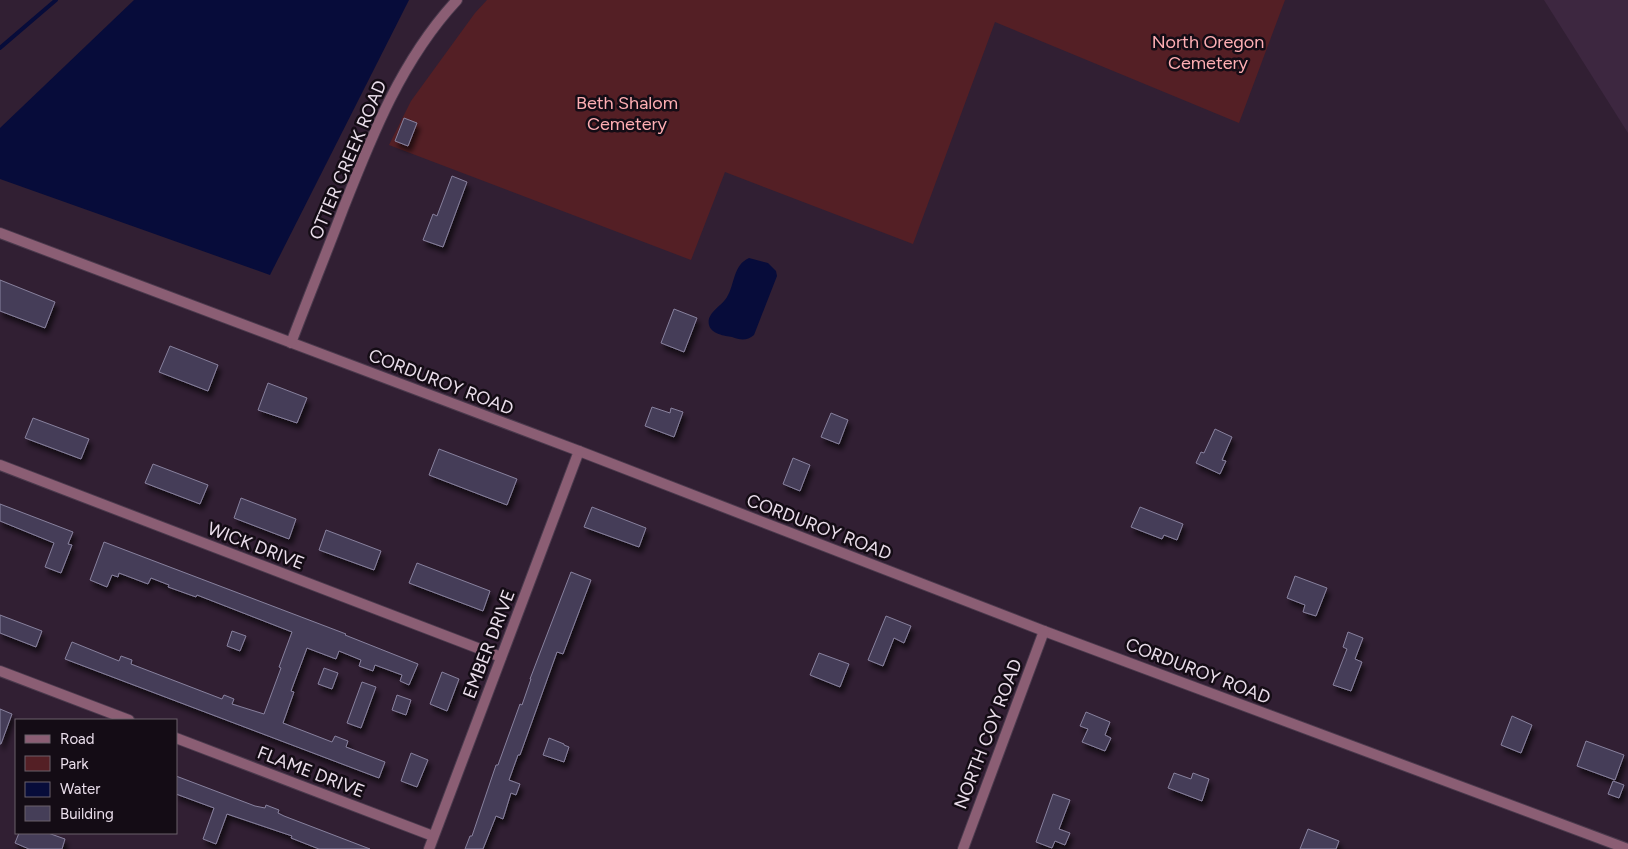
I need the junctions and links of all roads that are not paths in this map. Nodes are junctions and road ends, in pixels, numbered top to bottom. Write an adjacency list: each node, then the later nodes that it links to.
1 (457, 0): 3 (street, OTTER CREEK ROAD)
2 (0, 233): 3 (street, CORDUROY ROAD)
3 (291, 343): 4 (street, CORDUROY ROAD)
4 (579, 452): 6 (street, CORDUROY ROAD); 7 (street, EMBER DRIVE)
5 (0, 466): 7 (street, WICK DRIVE)
6 (1044, 631): 13 (street, NORTH COY ROAD); 14 (street, CORDUROY ROAD)
7 (501, 657): 11 (street, EMBER DRIVE)
8 (0, 671): 9 (street)
9 (126, 719)
10 (178, 739): 11 (street, FLAME DRIVE)
11 (434, 836): 12 (street, EMBER DRIVE)
12 (429, 849)
13 (962, 849)
14 (1628, 849)

